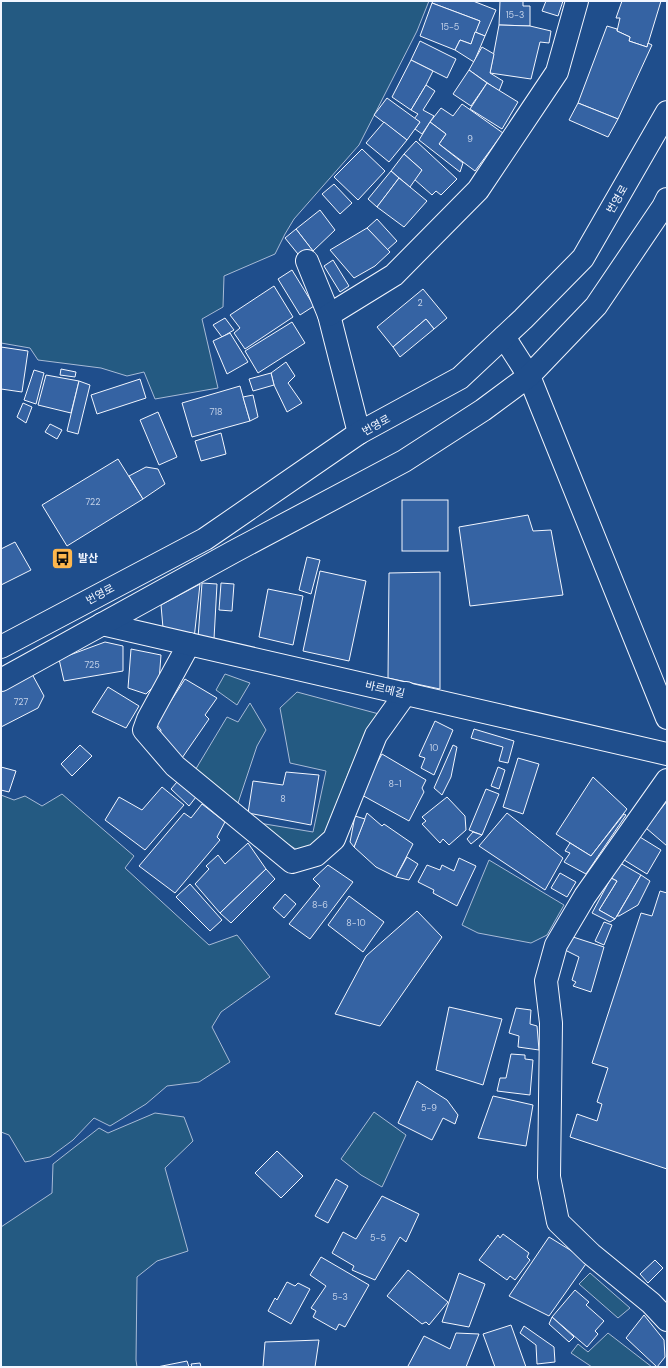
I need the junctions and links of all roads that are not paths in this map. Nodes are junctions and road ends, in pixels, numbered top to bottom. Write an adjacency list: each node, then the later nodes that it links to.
1 (577, 1): 5 (street)
2 (667, 112): 6 (street, 번영로)
3 (667, 199): 7 (street)
4 (307, 261): 5 (street)
5 (329, 315): 8 (street)
6 (504, 337): 7 (street); 8 (street, 번영로)
7 (529, 376): 9 (street); 14 (street)
8 (359, 433): 11 (street, 번영로)
9 (102, 624): 10 (street, 바르메길); 12 (street)
10 (189, 644): 13 (street, 바르메길); 13 (street)
11 (1, 647)
12 (1, 680)
13 (406, 694): 15 (street, 바르메길)
14 (667, 718)
15 (667, 754)
16 (667, 780): 17 (street)
17 (667, 1320)

